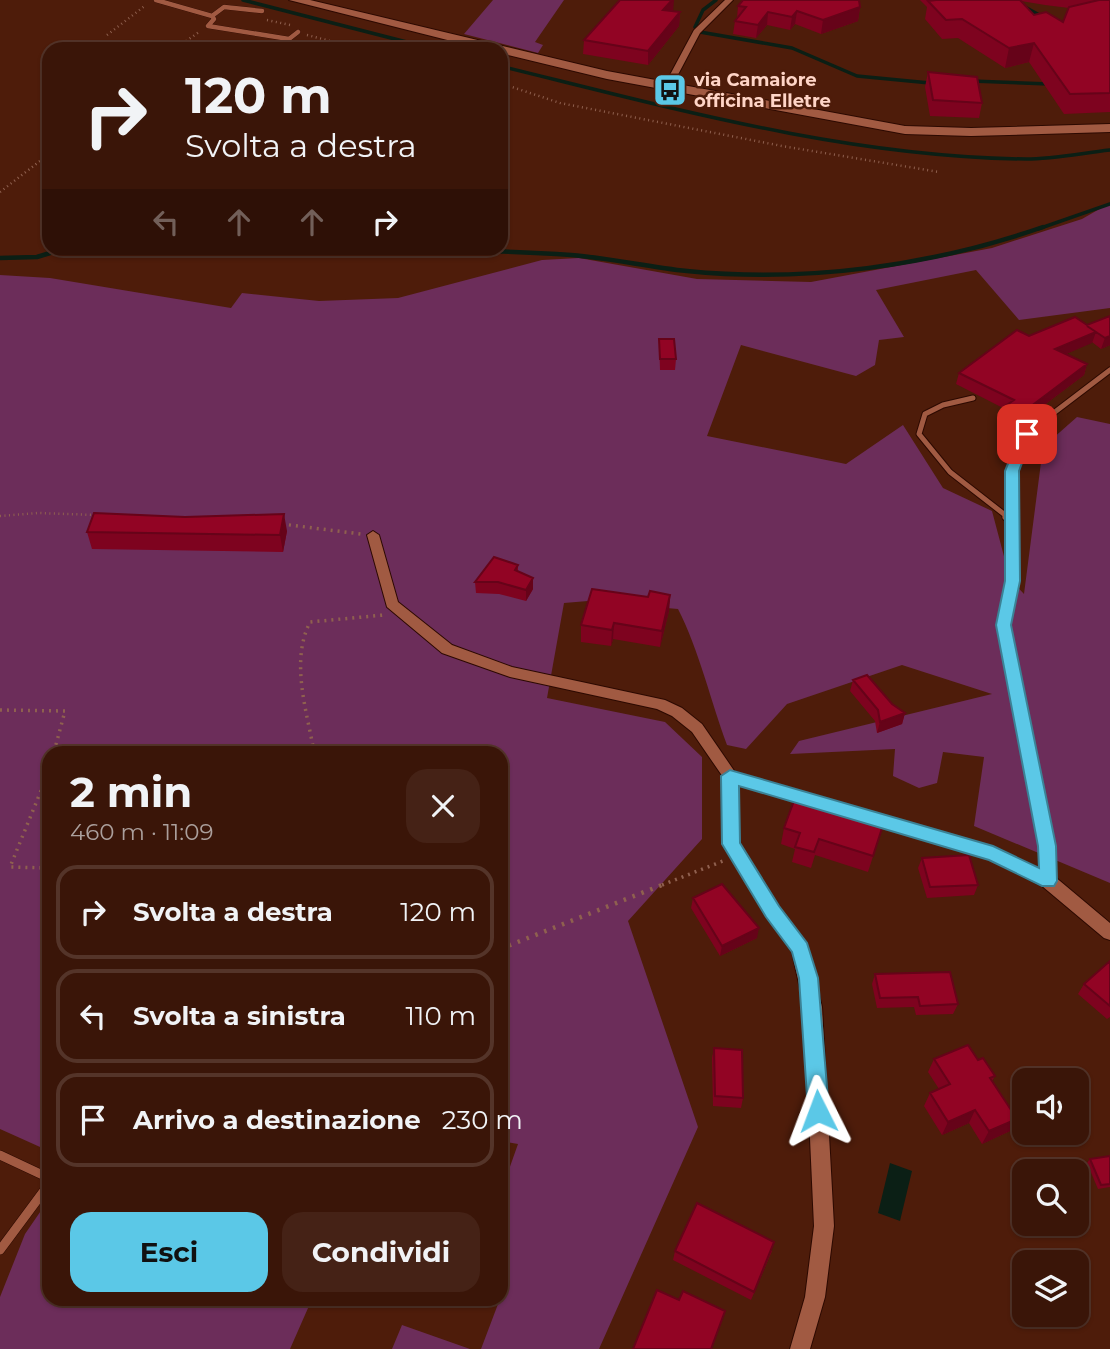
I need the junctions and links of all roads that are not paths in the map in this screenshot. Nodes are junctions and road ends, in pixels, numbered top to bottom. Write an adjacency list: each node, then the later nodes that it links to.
1 (155, 0): 5 (lane)
2 (295, 0): 7 (main road)
3 (729, 0): 9 (street)
4 (262, 11): 5 (lane)
5 (212, 16): 6 (lane)
6 (298, 32)
7 (475, 42)
8 (508, 50): 9 (main road)
9 (668, 86): 10 (main road)
10 (1110, 128)
11 (1110, 370): 13 (lane)
12 (973, 398): 13 (lane)
13 (1012, 521): 16 (lane)
14 (373, 535): 15 (street)
15 (730, 776): 16 (street); 22 (street)
16 (1048, 881): 17 (street)
17 (1110, 933)
18 (0, 1155): 19 (lane)
19 (42, 1175)
20 (42, 1193): 21 (lane)
21 (0, 1250)
22 (800, 1349)

